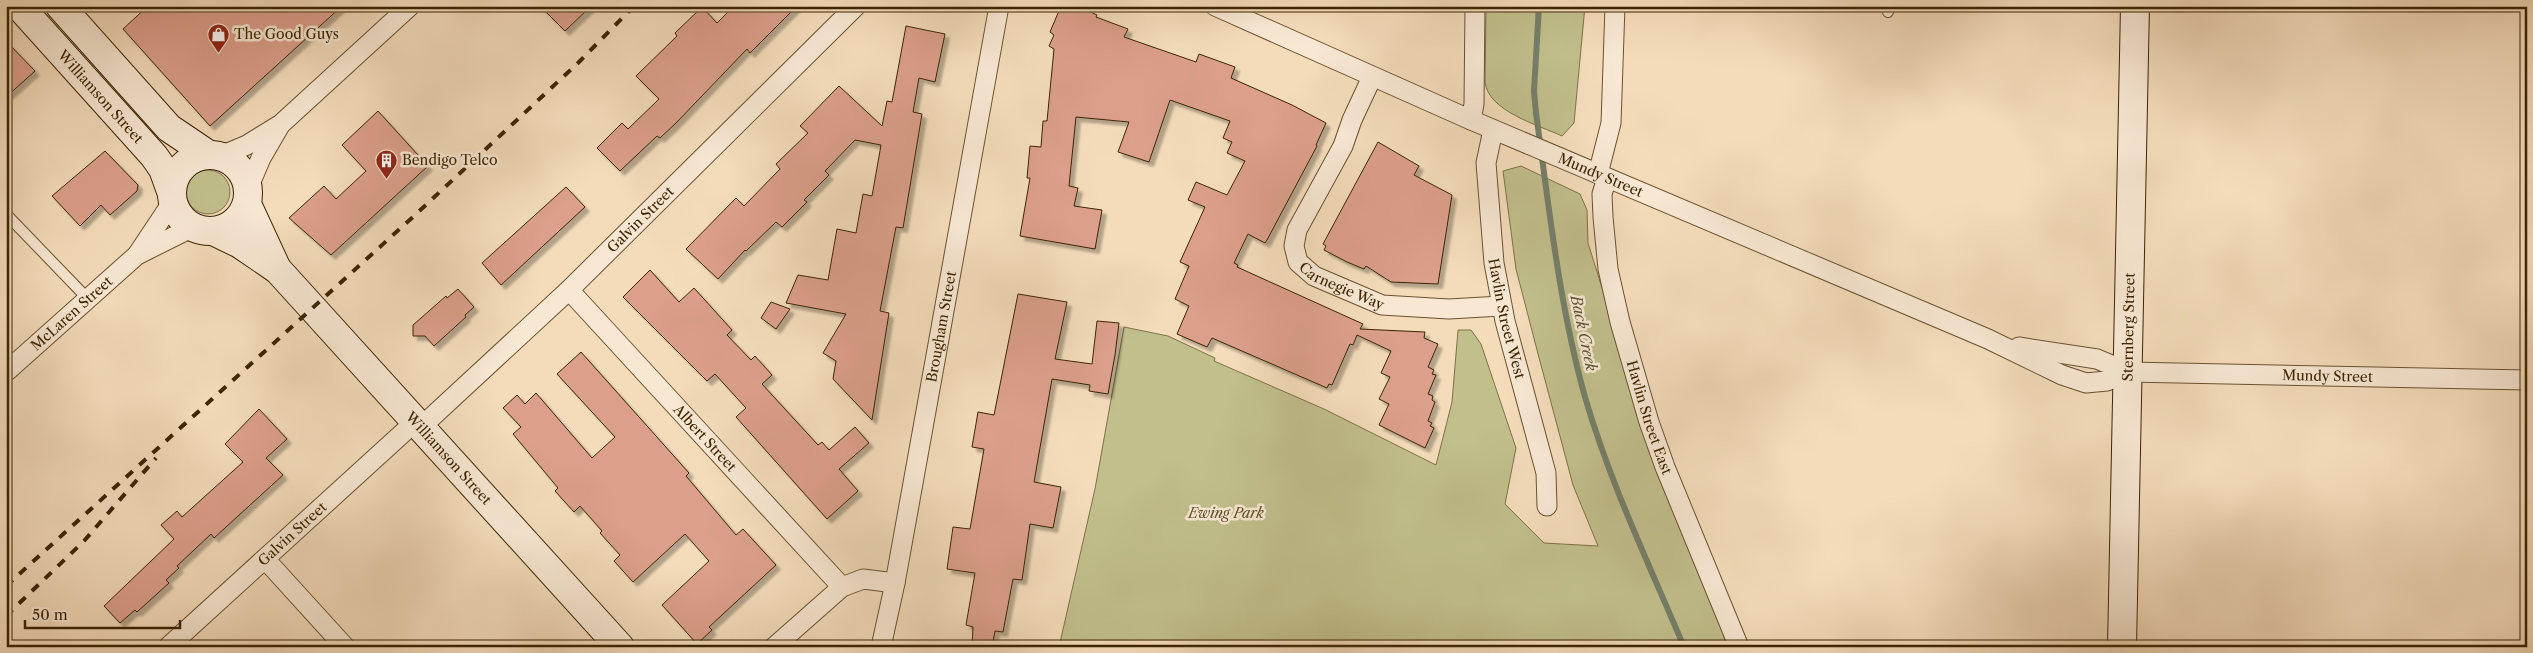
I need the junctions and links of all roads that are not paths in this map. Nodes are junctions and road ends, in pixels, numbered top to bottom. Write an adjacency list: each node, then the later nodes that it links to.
1 (19, 6): 16 (street, Williamson Street)
2 (60, 6): 14 (street)
3 (410, 6): 12 (street)
4 (856, 6): 22 (street, Galvin Street)
5 (999, 6): 31 (street, Brougham Street)
6 (1215, 6): 10 (street, Mundy Street)
7 (1475, 6): 11 (street)
8 (1615, 6): 15 (street, Havlin Street East)
9 (2135, 6): 26 (street, Sternberg Street)
10 (1372, 78): 11 (street, Mundy Street); 24 (street, Carnegie Way)
11 (1471, 120): 13 (street, Mundy Street)
12 (281, 124): 14 (street); 17 (street)
13 (1493, 130): 15 (street, Mundy Street); 24 (street, Havlin Street West)
14 (215, 155): 16 (street); 17 (street)
15 (1603, 176): 26 (street, Mundy Street); 38 (street, Havlin Street East)
16 (172, 198): 19 (street); 20 (street, McLaren Street)
17 (247, 198): 19 (street); 21 (street, Williamson Street)
18 (6, 214): 23 (lane)
19 (203, 229): 20 (street, McLaren Street); 21 (street, Williamson Street)
20 (137, 255): 23 (street, McLaren Street)
21 (278, 270): 28 (street, Williamson Street)
22 (569, 290): 28 (street, Galvin Street); 32 (street, Albert Street)
23 (88, 299): 25 (street, McLaren Street)
24 (1501, 306): 29 (street, Havlin Street West)
25 (6, 372)
26 (2128, 372): 27 (street, Mundy Street); 39 (street, Sternberg Street)
27 (2527, 380)
28 (418, 424): 30 (street, Galvin Street); 35 (street, Williamson Street)
29 (1547, 506)
30 (264, 558): 33 (street, Galvin Street); 34 (street)
31 (895, 583): 32 (street); 37 (street, Brougham Street)
32 (842, 587): 36 (street)
33 (168, 647)
34 (345, 647)
35 (620, 647)
36 (774, 647)
37 (881, 647)
38 (1739, 647)
39 (2122, 647)

